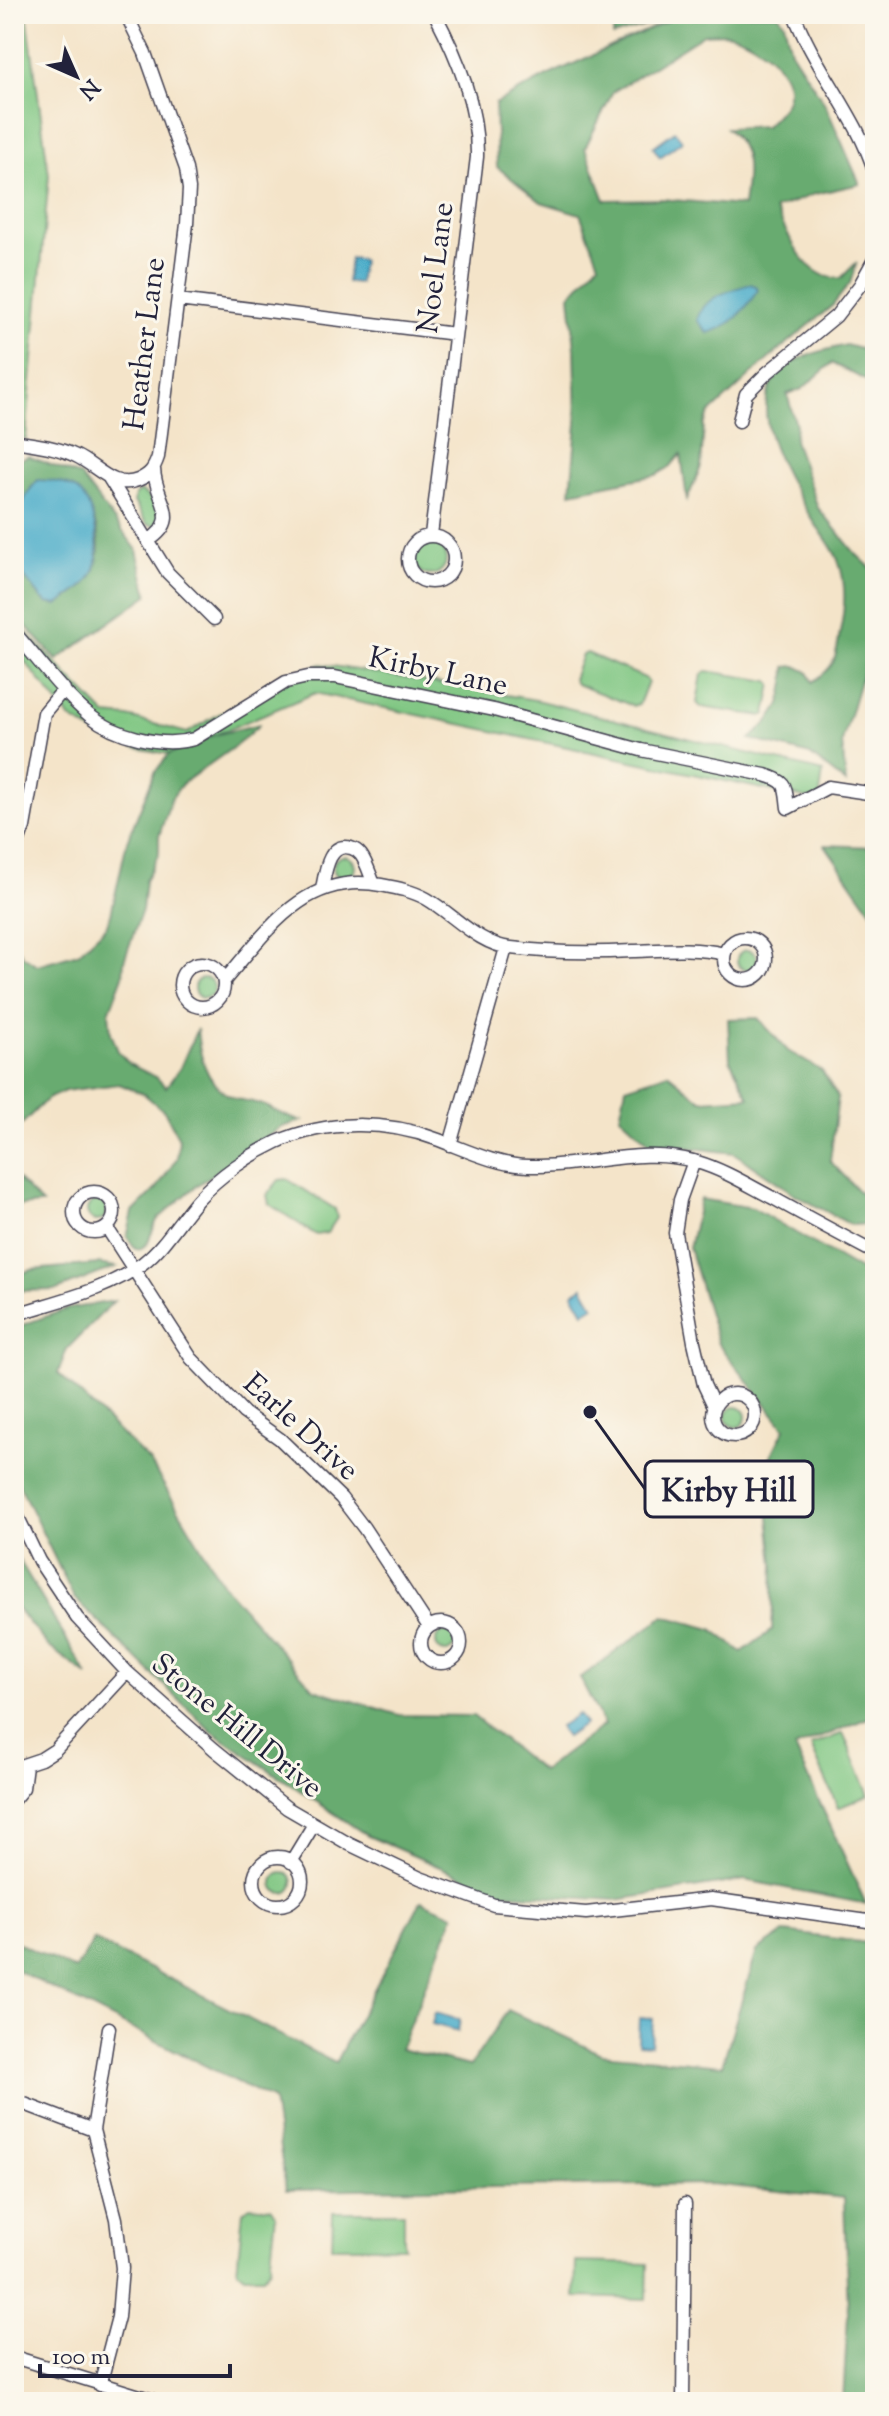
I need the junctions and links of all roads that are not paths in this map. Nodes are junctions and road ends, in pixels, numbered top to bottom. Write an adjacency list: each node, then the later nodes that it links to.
1 (126, 14): 6 (street, Heather Lane)
2 (435, 14): 7 (street, Noel Lane)
3 (794, 14): 4 (street)
4 (875, 173)
5 (875, 258): 8 (street)
6 (178, 300): 7 (street); 10 (street, Heather Lane)
7 (455, 334): 12 (street, Noel Lane)
8 (739, 421)
9 (14, 441): 11 (street, Heather Lane)
10 (154, 469): 11 (street, Heather Lane); 13 (street, Heather Lane)
11 (109, 478): 13 (street)
12 (431, 535)
13 (148, 541): 14 (street)
14 (214, 619)
15 (14, 632): 16 (street, Kirby Lane)
16 (64, 689): 17 (street, Kirby Lane); 18 (street)
17 (875, 794)
18 (14, 854)
19 (374, 884): 20 (street); 20 (street); 21 (street)
20 (322, 889): 23 (street)
21 (506, 948): 22 (street); 24 (street)
22 (724, 954)
23 (224, 981)
24 (450, 1145): 25 (street); 28 (street)
25 (694, 1161): 27 (street); 30 (street)
26 (107, 1228): 28 (street, Earle Drive)
27 (875, 1253)
28 (134, 1269): 29 (street); 32 (street, Earle Drive)
29 (14, 1315)
30 (714, 1406)
31 (14, 1509): 33 (street, Stone Hill Drive)
32 (429, 1627)
33 (127, 1672): 34 (street); 36 (street, Stone Hill Drive)
34 (20, 1766): 35 (street)
35 (14, 1799)
36 (314, 1824): 37 (street); 38 (street, Stone Hill Drive)
37 (291, 1862)
38 (875, 1922)
39 (109, 2028): 41 (street)
40 (14, 2100): 41 (street)
41 (93, 2130): 44 (street)
42 (685, 2204): 46 (street)
43 (14, 2357): 44 (street)
44 (100, 2385): 45 (street)
45 (159, 2402)
46 (683, 2402)

